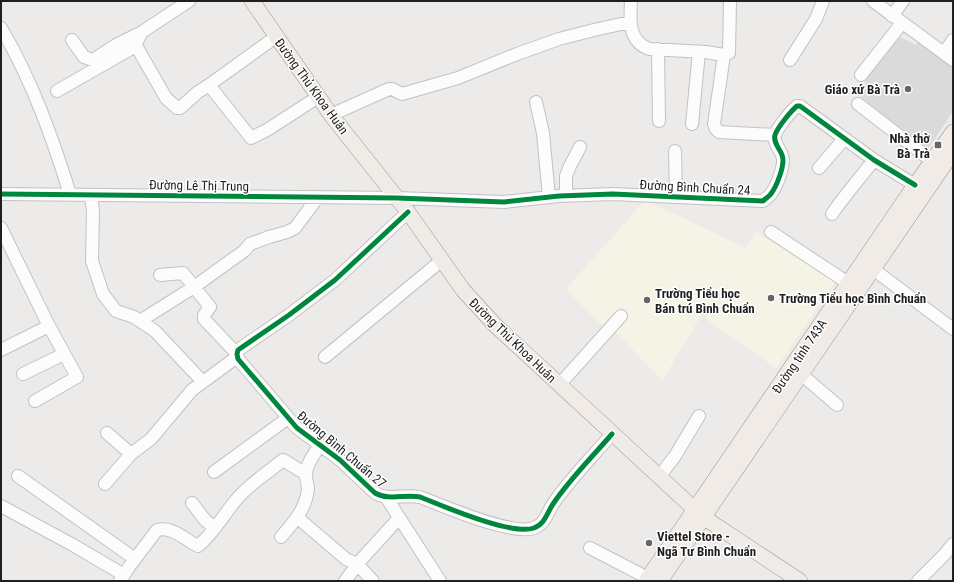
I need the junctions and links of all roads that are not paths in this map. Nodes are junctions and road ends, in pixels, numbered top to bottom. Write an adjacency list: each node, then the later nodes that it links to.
1 (189, 1): 11 (street)
2 (631, 1): 9 (street)
3 (730, 1): 18 (street)
4 (823, 1): 20 (street)
5 (873, 1): 8 (street)
6 (903, 1): 8 (street)
7 (256, 2): 12 (main road, Đường Thủ Khoa Huân)
8 (897, 20): 19 (street); 21 (street)
9 (630, 22): 16 (street); 27 (street)
10 (1, 28): 39 (street)
11 (142, 32): 13 (street); 15 (street)
12 (277, 36): 22 (street); 24 (main road, Đường Thủ Khoa Huân)
13 (72, 40)
14 (953, 40): 19 (street)
15 (135, 44): 22 (street); 23 (street)
16 (658, 50): 17 (street); 28 (street)
17 (699, 52): 18 (street); 29 (street)
18 (724, 55): 30 (street)
19 (948, 57)
20 (790, 60)
21 (861, 75)
22 (209, 85): 24 (street)
23 (57, 91)
24 (318, 97): 27 (main road, Đường Thủ Khoa Huân)
25 (536, 102): 42 (street)
26 (858, 104): 34 (street)
27 (331, 114): 45 (main road, Đường Thủ Khoa Huân)
28 (658, 121)
29 (692, 124)
30 (775, 135): 31 (street); 43 (street, Đường Bình Chuẩn 24)
31 (844, 138): 35 (street); 36 (street)
32 (580, 147): 41 (street)
33 (675, 151): 43 (street)
34 (948, 151): 37 (main road, Đường tỉnh 743A); 51 (main road, Đường tỉnh 743A)
35 (874, 160): 37 (street); 47 (street)
36 (819, 168)
37 (915, 185): 53 (main road, Đường tỉnh 743A)
38 (1, 194): 39 (street, Đường Lê Thị Trung)
39 (70, 194): 40 (street, Đường Lê Thị Trung)
40 (91, 195): 44 (street, Đường Lê Thị Trung); 56 (street)
41 (566, 196): 42 (street, Đường Bình Chuẩn 24); 43 (street, Đường Bình Chuẩn 24)
42 (549, 197): 45 (street, Đường Bình Chuẩn 24)
43 (676, 197)
44 (318, 198): 45 (street, Đường Lê Thị Trung); 54 (street)
45 (396, 198): 46 (main road, Đường Thủ Khoa Huân)
46 (408, 212): 50 (main road, Đường Thủ Khoa Huân); 61 (street)
47 (832, 214)
48 (1, 228): 57 (street)
49 (771, 232): 53 (street)
50 (442, 260): 62 (street); 66 (main road, Đường Thủ Khoa Huân)
51 (873, 269): 58 (street); 64 (main road, Đường tỉnh 743A)
52 (160, 275): 54 (street)
53 (848, 283): 83 (main road, Đường tỉnh 743A)
54 (194, 287): 56 (street); 61 (street, Đường Bình Chuẩn 27)
55 (621, 316): 66 (street)
56 (140, 321): 65 (street)
57 (49, 326): 59 (street); 60 (street)
58 (953, 329)
59 (1, 350)
60 (64, 354): 63 (street); 67 (street)
61 (237, 356): 65 (street); 70 (street, Đường Bình Chuẩn 27)
62 (325, 357)
63 (23, 374)
64 (801, 374): 68 (street); 83 (main road, Đường tỉnh 743A)
65 (203, 382): 74 (street)
66 (559, 385): 72 (main road, Đường Thủ Khoa Huân)
67 (35, 401)
68 (837, 405)
69 (699, 416): 78 (street)
70 (288, 418): 73 (street, Đường Bình Chuẩn 27); 75 (street)
71 (107, 433): 74 (street)
72 (612, 434): 78 (main road, Đường Thủ Khoa Huân); 80 (street, Đường Bình Chuẩn 27)
73 (320, 445): 76 (street); 80 (street, Đường Bình Chuẩn 27)
74 (131, 454): 79 (street)
75 (214, 472)
76 (306, 474): 84 (street); 86 (street)
77 (18, 476): 90 (street)
78 (658, 476): 83 (main road, Đường Thủ Khoa Huân)
79 (105, 484)
80 (386, 497): 85 (street)
81 (192, 503): 86 (street)
82 (2, 506): 92 (street)
83 (699, 514): 93 (main road, Đường tỉnh 743A); 97 (main road, Đường Thủ Khoa Huân)
84 (298, 518): 87 (street); 91 (street)
85 (399, 518): 91 (street); 96 (street)
86 (215, 528): 90 (street)
87 (281, 537)
88 (953, 544): 98 (street)
89 (590, 548): 93 (street)
90 (134, 559): 92 (street)
91 (357, 564): 94 (street); 95 (street)
92 (122, 578)
93 (651, 580)
94 (345, 581)
95 (373, 581)
96 (440, 581)
97 (800, 581)
98 (918, 581)

